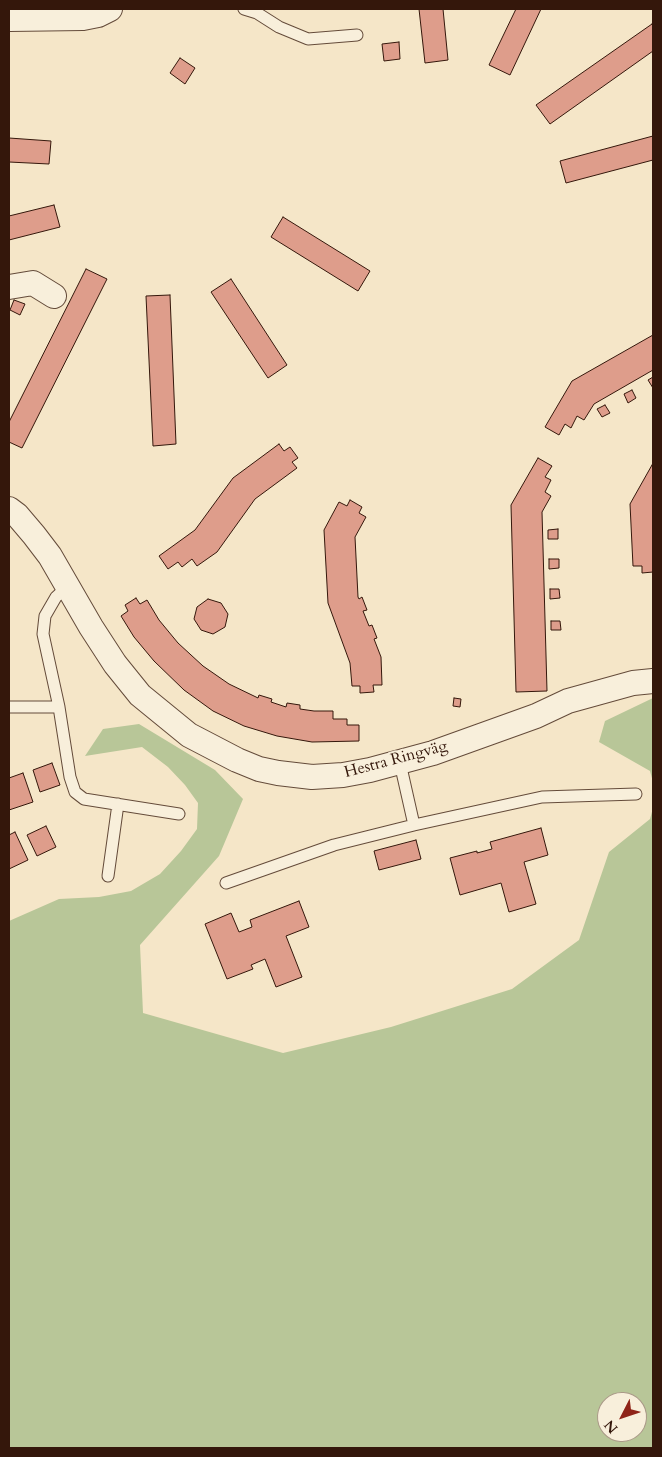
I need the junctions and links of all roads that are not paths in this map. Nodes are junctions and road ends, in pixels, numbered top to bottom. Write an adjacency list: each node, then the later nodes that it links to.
1 (110, 9): 3 (street)
2 (244, 9): 4 (lane)
3 (9, 19)
4 (357, 35)
5 (9, 287): 6 (street)
6 (54, 296)
7 (9, 508): 8 (street, Hestra Ringväg)
8 (68, 586): 11 (lane); 12 (street, Hestra Ringväg)
9 (653, 681): 12 (street, Hestra Ringväg)
10 (9, 707): 11 (lane)
11 (59, 707): 14 (lane)
12 (400, 763): 16 (lane)
13 (636, 794): 16 (lane)
14 (118, 804): 15 (lane); 17 (lane)
15 (179, 814)
16 (414, 825): 18 (lane)
17 (108, 876)
18 (226, 883)

